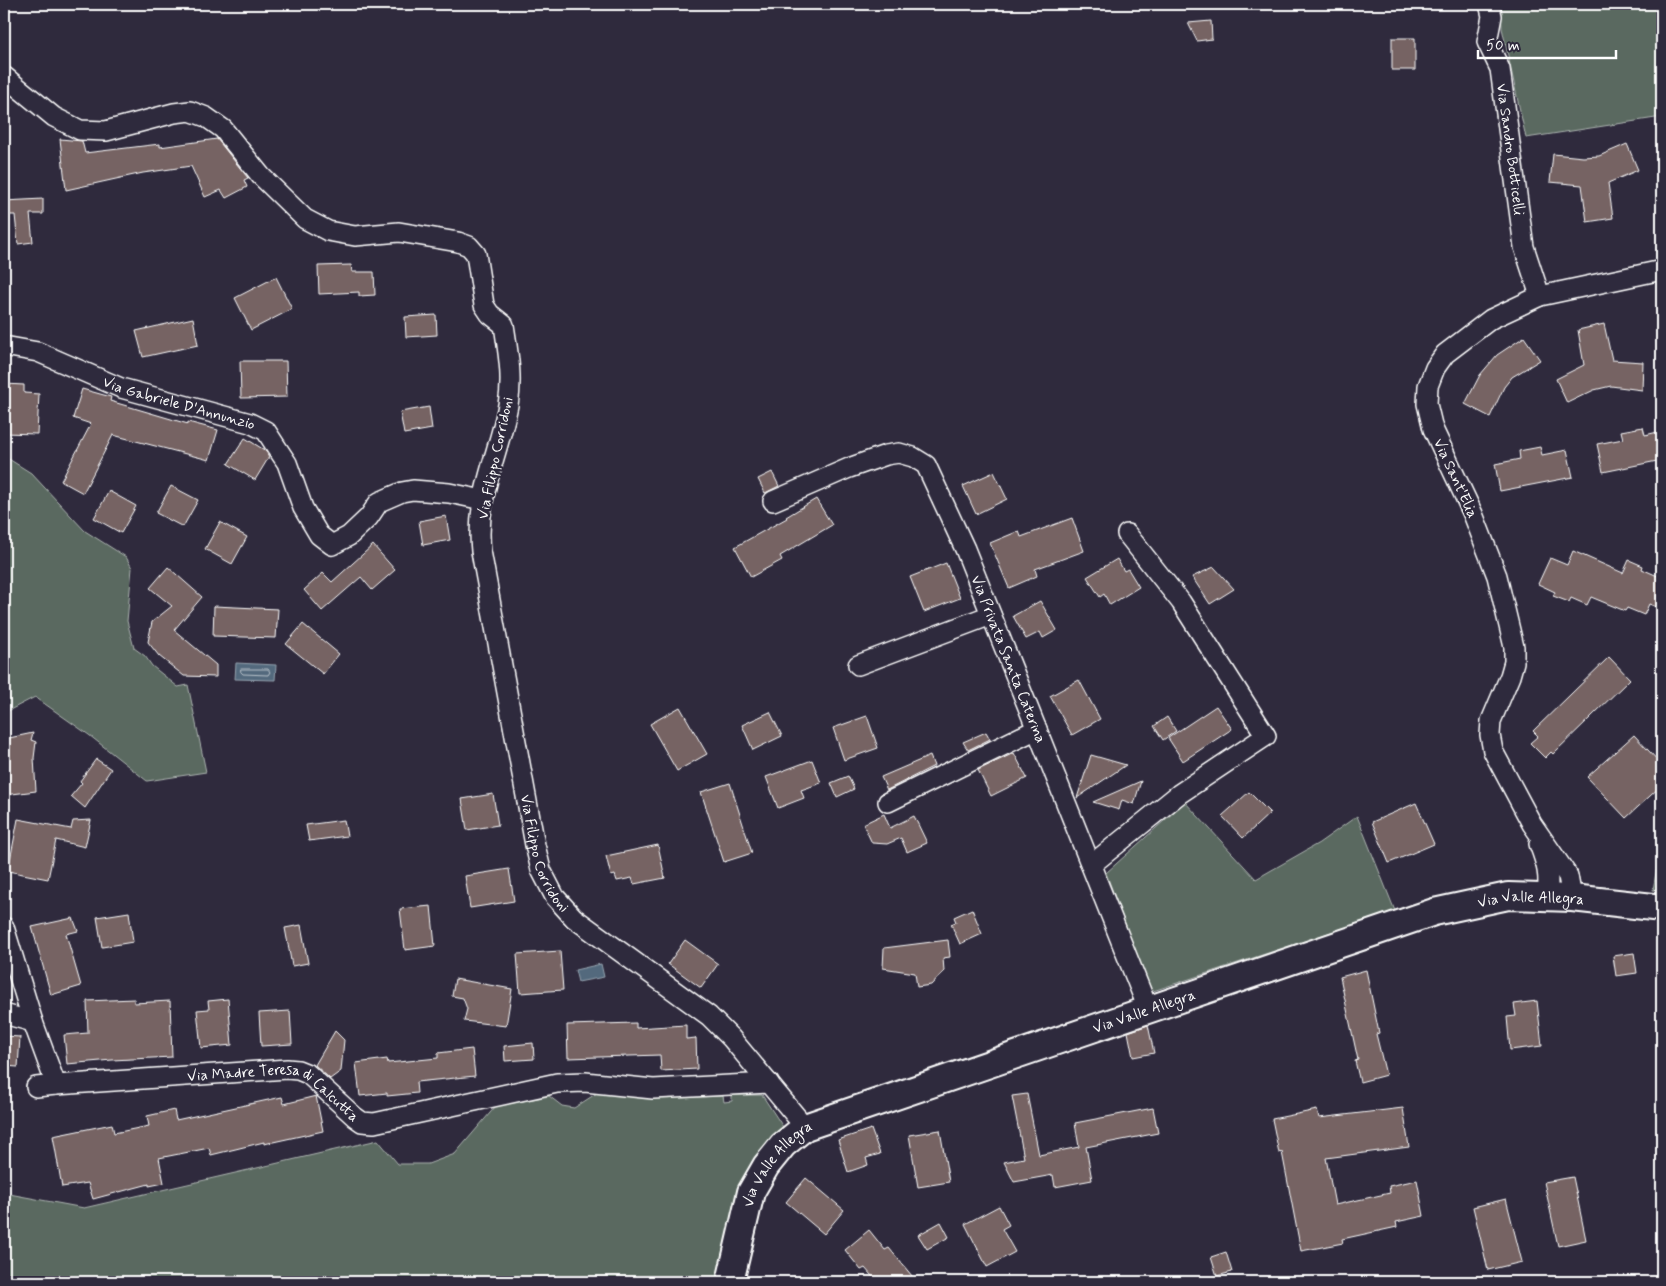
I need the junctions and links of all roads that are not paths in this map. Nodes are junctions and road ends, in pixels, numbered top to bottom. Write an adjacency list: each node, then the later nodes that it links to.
1 (1489, 4): 4 (street, Via Sandro Botticelli)
2 (4, 76): 6 (street, Via Filippo Corridoni)
3 (1662, 270): 4 (street, Via Sant'Elia)
4 (1540, 296): 13 (street, Via Sant'Elia)
5 (4, 346): 6 (street, Via Gabriele D'Annunzio)
6 (482, 500): 22 (street, Via Filippo Corridoni)
7 (773, 501): 9 (street, Via Privata Santa Caterina)
8 (1127, 534): 14 (street)
9 (991, 615): 10 (street); 11 (street, Via Privata Santa Caterina)
10 (858, 665)
11 (1037, 729): 12 (street); 14 (street, Via Privata Santa Caterina)
12 (888, 802)
13 (1532, 824): 15 (street); 16 (street)
14 (1091, 865): 19 (street, Via Privata Santa Caterina)
15 (1546, 896): 16 (main road, Via Valle Allegra); 19 (main road, Via Valle Allegra)
16 (1572, 898): 17 (main road, Via Valle Allegra)
17 (1662, 908)
18 (4, 927): 21 (street)
19 (1148, 1009): 25 (main road, Via Valle Allegra)
20 (4, 1014): 21 (street)
21 (33, 1022): 23 (street)
22 (769, 1083): 23 (street, Via Madre Teresa di Calcutta); 25 (street, Via Filippo Corridoni)
23 (56, 1085): 24 (street, Via Madre Teresa di Calcutta)
24 (36, 1087)
25 (805, 1127): 26 (main road, Via Valle Allegra)
26 (730, 1282)

